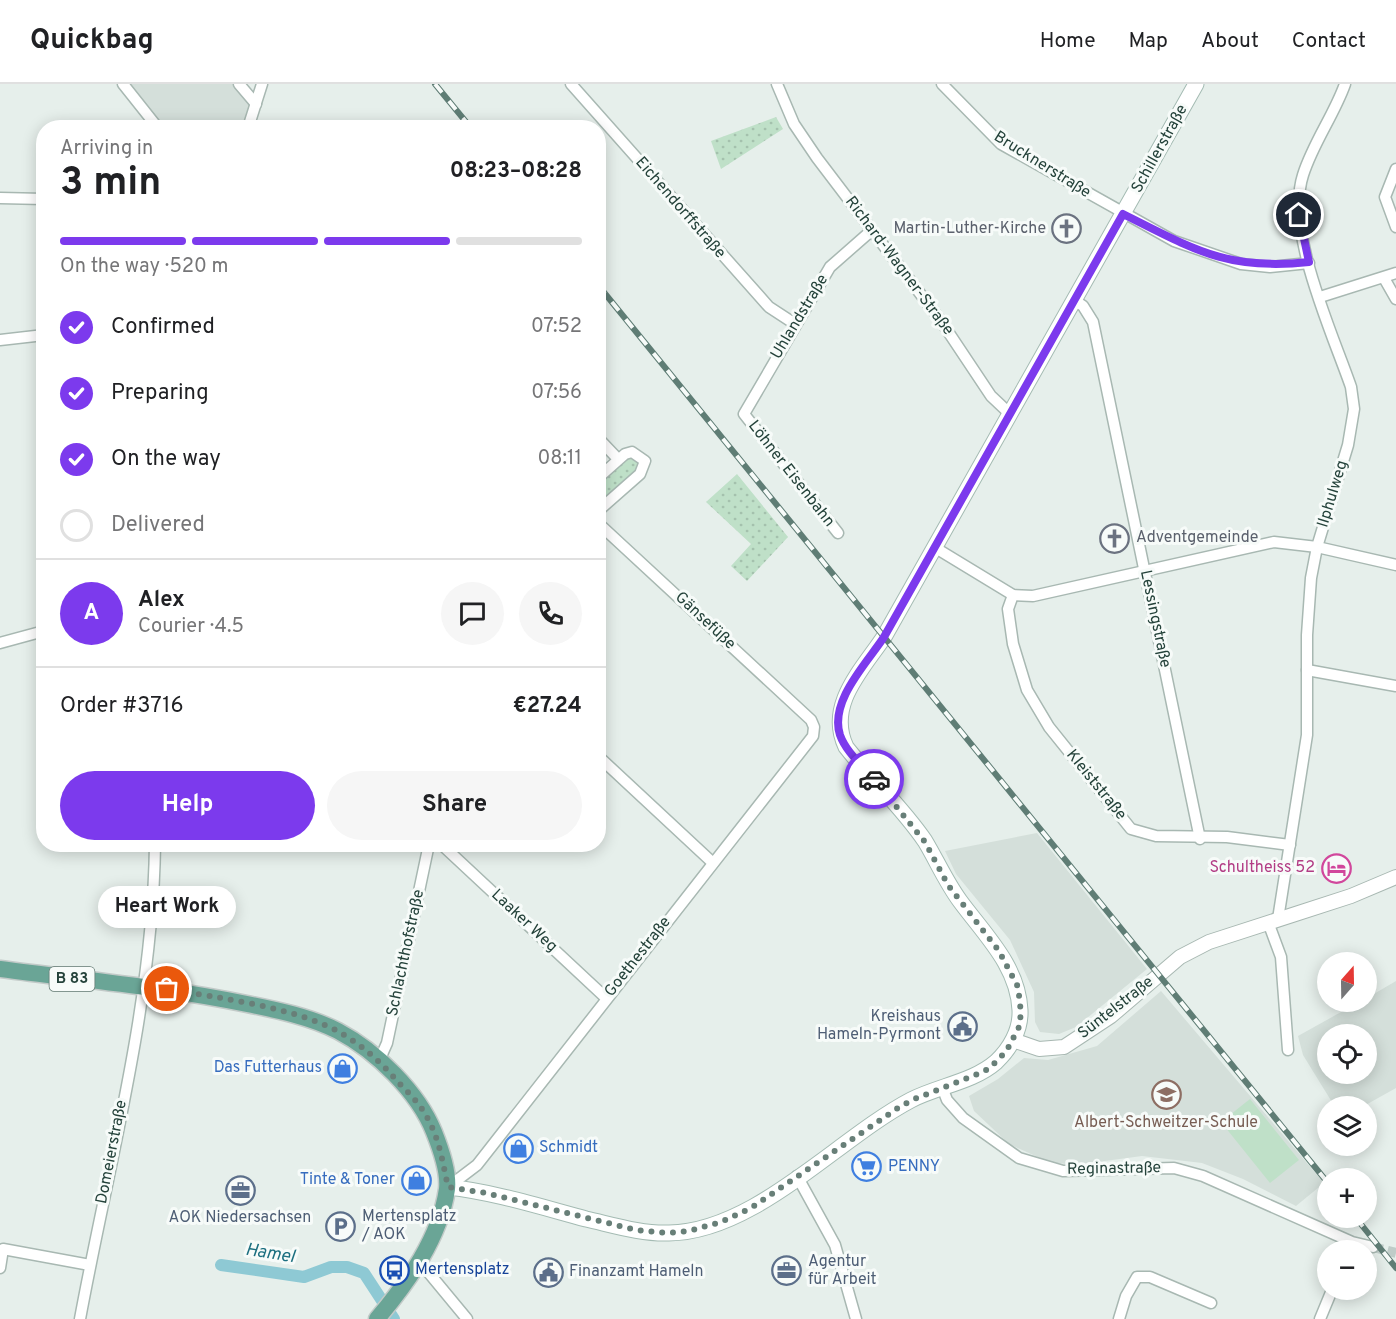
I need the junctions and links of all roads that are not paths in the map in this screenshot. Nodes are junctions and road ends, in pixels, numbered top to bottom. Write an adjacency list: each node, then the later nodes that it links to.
1 (123, 84): 10 (street)
2 (239, 84): 9 (street)
3 (262, 84): 9 (street)
4 (571, 84): 12 (street, Eichendorffstraße)
5 (777, 84): 19 (street, Richard-Wagner-Straße)
6 (943, 84): 17 (street, Brucknerstraße)
7 (1196, 84): 17 (main road, Schillerstraße)
8 (1345, 84): 20 (street, Ilphulweg)
9 (256, 104): 11 (street)
10 (152, 120)
11 (251, 120)
12 (603, 120)
13 (606, 123): 26 (street, Eichendorffstraße)
14 (1396, 169): 18 (street)
15 (0, 198): 16 (street)
16 (36, 200)
17 (1123, 214): 20 (street, Brucknerstraße); 25 (main road, Schillerstraße)
18 (1396, 227)
19 (871, 231): 26 (street, Uhlandstraße); 29 (street, Richard-Wagner-Straße)
20 (1309, 262): 23 (street, Ilphulweg)
21 (1396, 273): 22 (street)
22 (1384, 278): 23 (street); 24 (street)
23 (1320, 297): 38 (street, Ilphulweg)
24 (1396, 299)
25 (1074, 300): 29 (main road, Schillerstraße); 40 (street, Lessingstraße)
26 (795, 324): 30 (street, Uhlandstraße)
27 (36, 336): 28 (street)
28 (0, 340)
29 (1009, 413): 37 (main road, Schillerstraße)
30 (744, 414): 36 (street, Löhner Eisenbahn)
31 (606, 446): 32 (street)
32 (618, 459): 33 (street); 34 (street)
33 (606, 470)
34 (606, 504)
35 (606, 530): 46 (street, Gänsefüße)
36 (838, 533)
37 (934, 547): 41 (street); 59 (main road, Schillerstraße)
38 (1317, 547): 39 (street); 40 (street); 44 (street, Ilphulweg)
39 (1396, 565)
40 (1145, 570): 41 (street); 48 (street, Lessingstraße)
41 (1013, 595): 48 (street, Kleiststraße)
42 (36, 633): 43 (street)
43 (0, 644)
44 (1307, 670): 45 (street); 49 (street, Ilphulweg)
45 (1396, 686)
46 (811, 720): 53 (street, Goethestraße)
47 (606, 764): 53 (street)
48 (1200, 838): 49 (street, Kleiststraße)
49 (1290, 845): 55 (street, Ilphulweg)
50 (154, 852): 57 (street, Domeierstraße)
51 (427, 852): 61 (street, Schlachthofstraße)
52 (450, 852): 58 (street, Laaker Weg)
53 (712, 863): 58 (street, Goethestraße)
54 (1396, 877): 55 (street, Süntelstraße)
55 (1273, 920): 59 (street, Süntelstraße); 60 (street)
56 (0, 969): 57 (main road, B 83)
57 (144, 986): 61 (main road, B 83); 67 (street, Domeierstraße)
58 (606, 998): 64 (street, Goethestraße)
59 (1013, 1040): 62 (main road)
60 (1288, 1050)
61 (379, 1061): 64 (main road, B 83)
62 (942, 1087): 63 (main road); 65 (street, Reginastraße)
63 (797, 1176): 64 (main road); 74 (street)
64 (448, 1187): 66 (main road)
65 (1336, 1240)
66 (419, 1261): 72 (main road); 73 (street)
67 (90, 1265): 68 (street); 71 (street, Domeierstraße)
68 (0, 1268)
69 (1328, 1300): 76 (street)
70 (1211, 1303): 75 (street)
71 (80, 1319)
72 (377, 1319)
73 (467, 1319)
74 (856, 1319)
75 (1119, 1319)
76 (1320, 1319)

